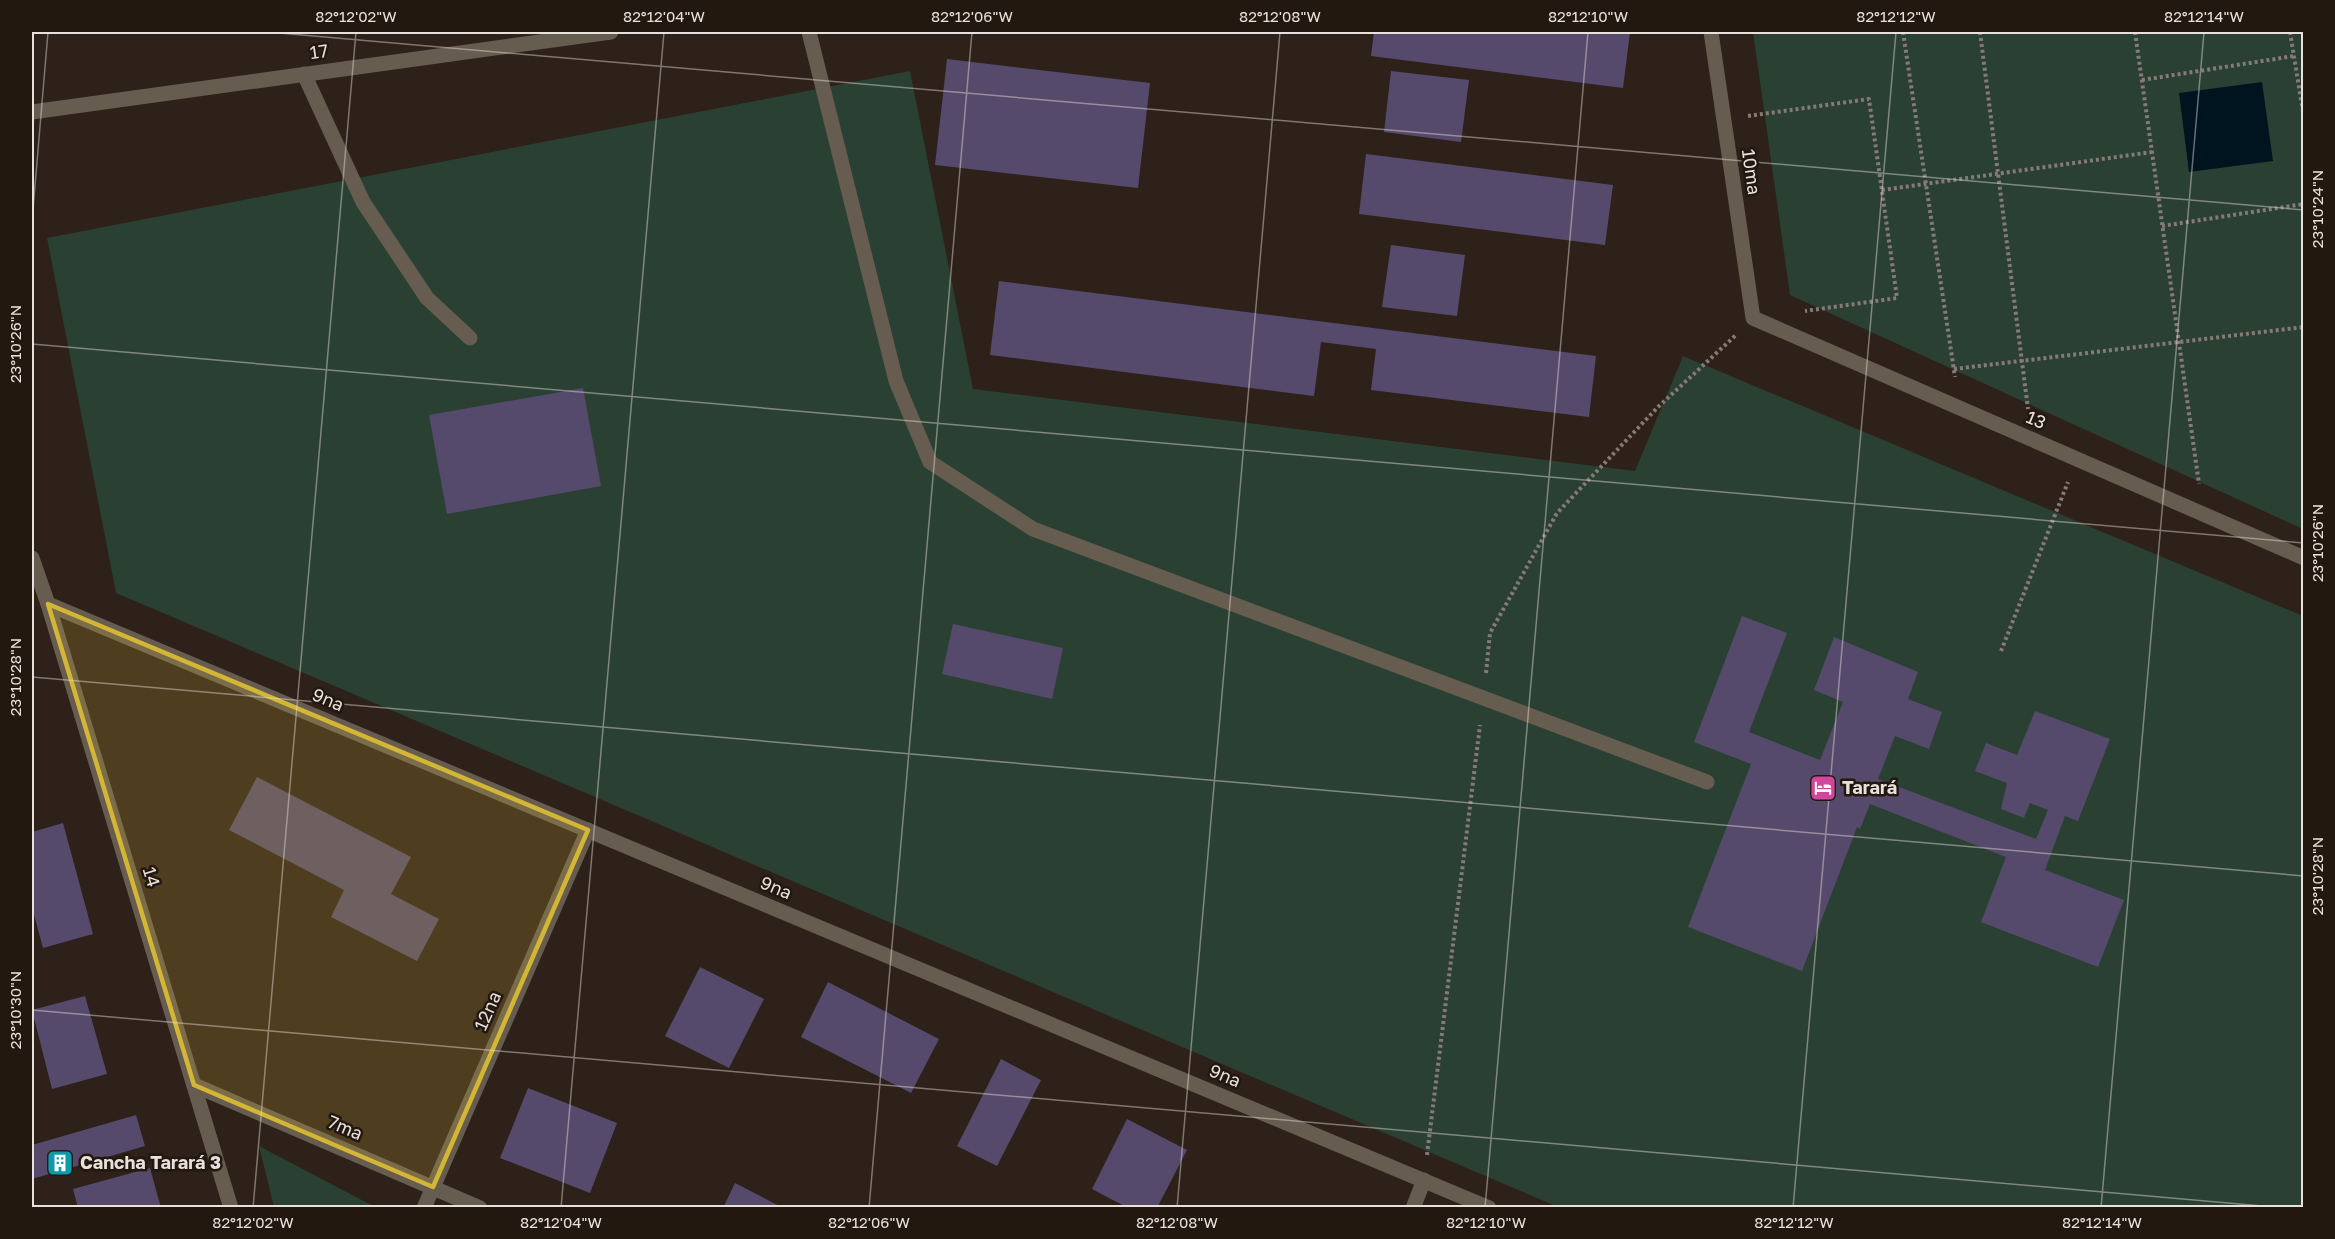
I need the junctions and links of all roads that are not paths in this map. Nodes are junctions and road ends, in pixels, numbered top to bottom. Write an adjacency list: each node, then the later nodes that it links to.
1 (611, 32): 4 (street, 17)
2 (809, 32): 11 (street)
3 (1711, 32): 6 (street, 10ma)
4 (304, 74): 5 (street, 17); 7 (street)
5 (32, 112)
6 (1753, 318): 9 (street, 13)
7 (470, 338)
8 (32, 558): 10 (street, 14)
9 (2304, 558)
10 (48, 604): 12 (street, 9na); 13 (street, 14)
11 (1707, 782)
12 (588, 830): 14 (street, 9na); 15 (street, 12na)
13 (194, 1084): 15 (street, 7ma); 16 (street, 14)
14 (1424, 1180): 19 (street); 20 (street, 9na)
15 (433, 1187): 17 (street, 12na); 18 (street, 7ma)
16 (231, 1208)
17 (424, 1208)
18 (480, 1208)
19 (1413, 1208)
20 (1489, 1208)

